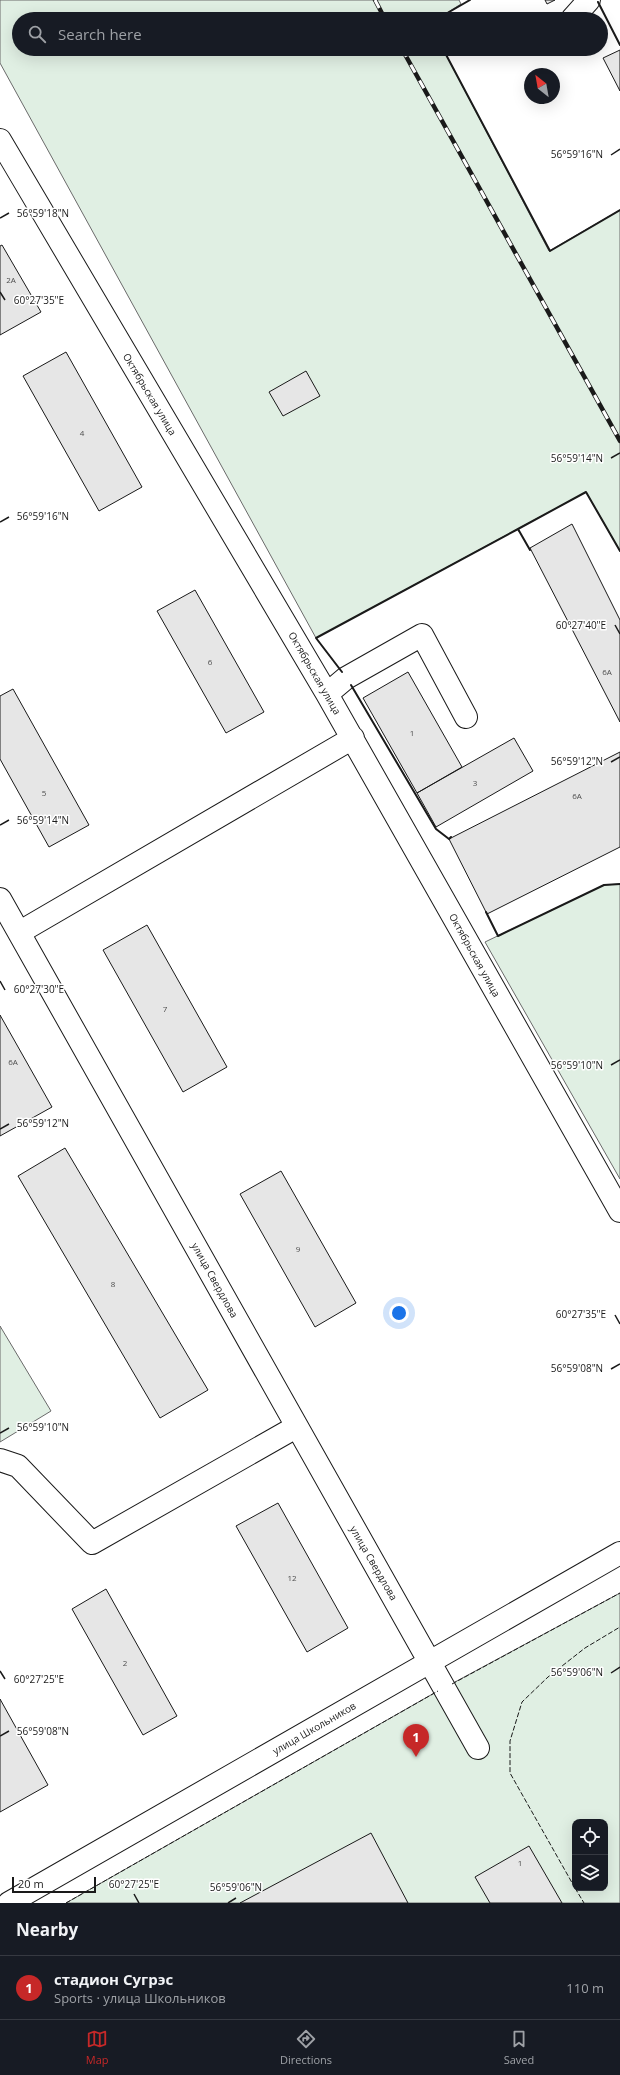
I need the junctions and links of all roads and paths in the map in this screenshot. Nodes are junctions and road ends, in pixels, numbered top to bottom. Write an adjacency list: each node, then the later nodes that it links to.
1 (589, 0): 2 (street)
2 (578, 12)
3 (0, 140): 4 (street, Октябрьская улица)
4 (327, 694): 5 (street); 6 (street, Октябрьская улица)
5 (466, 718)
6 (352, 738): 8 (street); 9 (street, Октябрьская улица)
7 (0, 899): 8 (street, улица Свердлова)
8 (20, 932): 10 (street, улица Свердлова)
9 (620, 1212)
10 (296, 1427): 11 (street); 13 (street, улица Свердлова)
11 (0, 1460)
12 (620, 1553): 13 (street, улица Школьников)
13 (431, 1661): 14 (street, улица Свердлова); 15 (street, улица Школьников)
14 (478, 1748)
15 (9, 1903)

